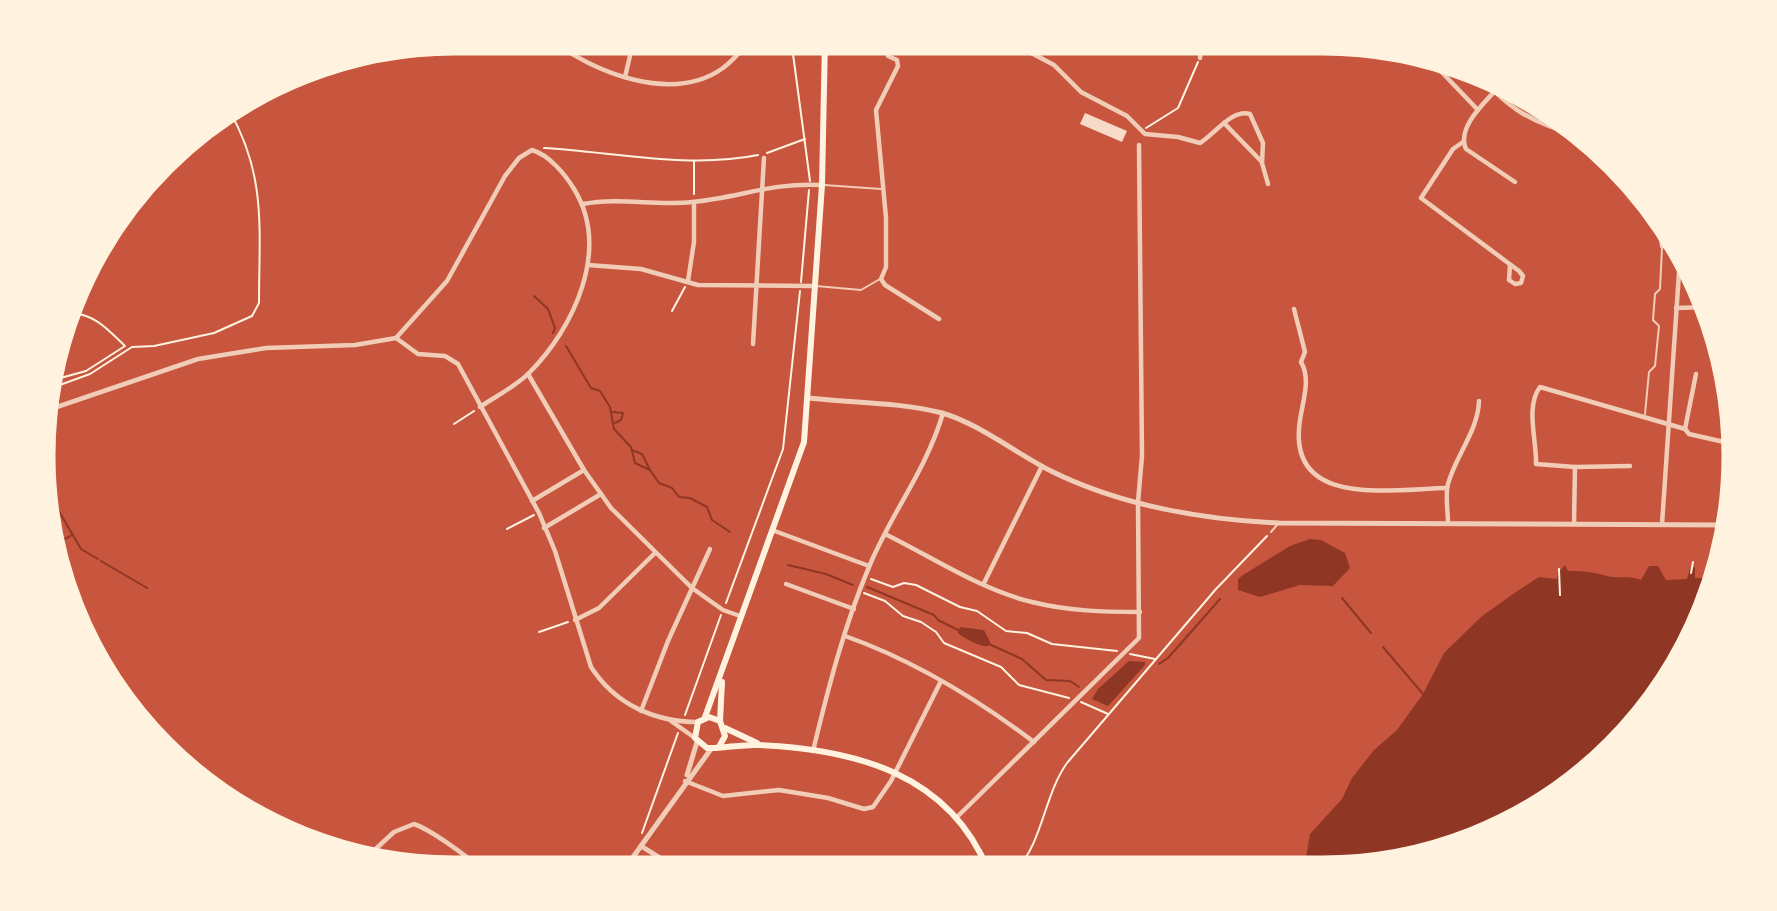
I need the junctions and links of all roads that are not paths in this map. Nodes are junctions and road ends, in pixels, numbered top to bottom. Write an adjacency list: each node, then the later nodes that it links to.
1 (569, 51): 10 (street)
2 (631, 51): 10 (street)
3 (740, 51): 10 (street)
4 (825, 51): 22 (main road)
5 (890, 51): 24 (street)
6 (1028, 51): 14 (street)
7 (1201, 51): 8 (street)
8 (1200, 58)
9 (1438, 68): 13 (street)
10 (625, 77)
11 (1490, 88): 12 (street)
12 (1494, 92): 13 (street); 15 (street)
13 (1478, 110): 16 (street)
14 (1224, 123): 19 (street); 19 (street)
15 (1562, 130)
16 (1463, 142): 20 (street); 31 (street)
17 (1139, 145): 61 (street)
18 (764, 158): 23 (street)
19 (1262, 163): 21 (street)
20 (1515, 182)
21 (1268, 184)
22 (822, 185): 23 (street); 24 (lane); 36 (main road)
23 (764, 187): 25 (street); 35 (street)
24 (884, 189): 33 (street)
25 (694, 202): 26 (street); 34 (street)
26 (583, 204): 30 (street); 41 (street)
27 (1661, 236): 28 (street)
28 (1662, 246): 29 (street); 50 (lane)
29 (1668, 246)
30 (588, 265): 34 (street); 43 (street)
31 (1510, 265)
32 (1679, 266): 38 (street)
33 (881, 279): 36 (lane); 40 (street)
34 (688, 281): 35 (street)
35 (758, 283): 36 (street); 42 (street)
36 (815, 286): 45 (main road)
37 (1698, 307): 38 (street)
38 (1676, 308): 51 (street)
39 (1294, 309): 58 (street)
40 (939, 319)
41 (396, 338): 47 (street); 48 (street)
42 (753, 344)
43 (528, 374): 47 (street); 57 (street)
44 (1696, 374): 52 (street)
45 (809, 398): 49 (street); 68 (main road)
46 (1479, 401): 58 (street)
47 (480, 407): 60 (street)
48 (54, 408)
49 (943, 413): 54 (street); 70 (street)
50 (1644, 419): 51 (street); 56 (street)
51 (1668, 425): 52 (street); 65 (street)
52 (1685, 429): 53 (street)
53 (1725, 442)
54 (1042, 466): 61 (street); 74 (street)
55 (1630, 466): 56 (street)
56 (1575, 467): 64 (street)
57 (584, 470): 59 (street); 60 (street)
58 (1447, 488): 63 (street)
59 (601, 494): 67 (street); 72 (street)
60 (532, 501): 67 (street)
61 (1138, 502): 62 (street); 78 (street)
62 (1279, 523): 63 (street); 69 (lane)
63 (1448, 523): 64 (street)
64 (1574, 524): 65 (street)
65 (1662, 524): 66 (street)
66 (1720, 524)
67 (544, 528): 80 (street)
68 (771, 530): 73 (street); 79 (main road)
69 (1271, 533)
70 (885, 534): 73 (street); 74 (street)
71 (710, 550): 76 (street)
72 (655, 553): 76 (street); 80 (street)
73 (869, 566): 77 (street)
74 (984, 583): 78 (street)
75 (786, 584): 77 (street)
76 (692, 588): 79 (street); 84 (street)
77 (854, 609): 81 (street)
78 (1140, 612): 91 (street)
79 (740, 616): 82 (main road)
80 (575, 620): 84 (street)
81 (845, 636): 83 (street); 95 (street)
82 (724, 666): 85 (main road); 86 (main road)
83 (941, 681): 91 (street); 96 (street)
84 (641, 711): 88 (street)
85 (705, 718): 86 (main road); 87 (main road)
86 (720, 721): 89 (main road)
87 (698, 722): 88 (street); 90 (main road)
88 (681, 725): 90 (street)
89 (725, 728): 92 (main road); 93 (main road)
90 (696, 740): 94 (main road); 97 (street)
91 (1034, 742): 98 (street)
92 (720, 745): 93 (main road); 94 (main road)
93 (762, 745): 95 (main road)
94 (711, 748): 97 (street)
95 (813, 752): 96 (main road)
96 (895, 772): 97 (street); 98 (main road)
97 (685, 781): 99 (street)
98 (957, 817): 104 (main road)
99 (641, 846): 102 (street); 103 (street)
100 (373, 851): 101 (street)
101 (470, 860)
102 (631, 860)
103 (663, 860)
104 (984, 860)

